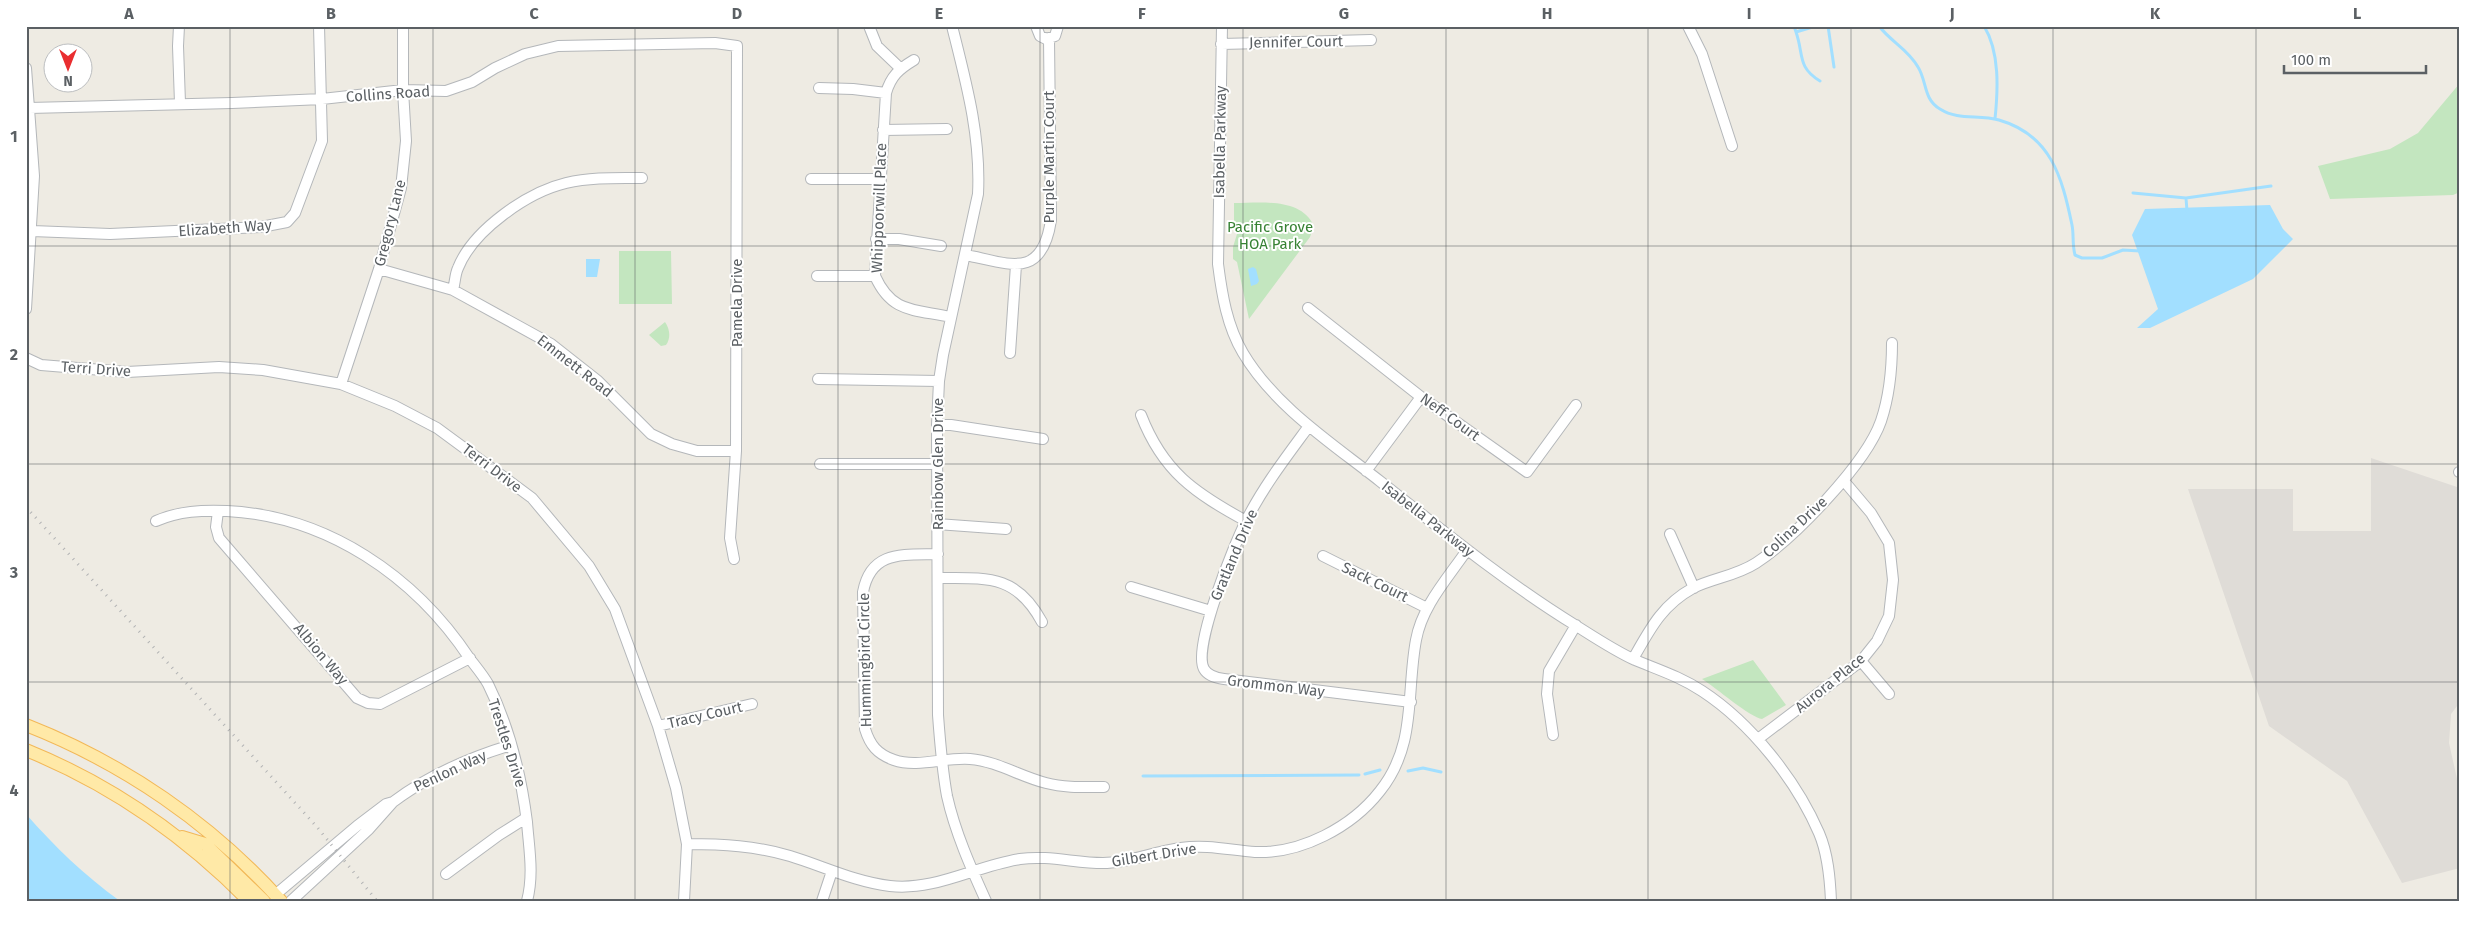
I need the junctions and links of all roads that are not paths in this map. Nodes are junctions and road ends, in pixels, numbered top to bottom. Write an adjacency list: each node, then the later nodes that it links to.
1 (180, 26): 21 (street)
2 (319, 26): 20 (street, Elizabeth Way)
3 (403, 26): 18 (street, Gregory Lane)
4 (869, 26): 16 (street)
5 (952, 26): 32 (street, Rainbow Glen Drive)
6 (1036, 26): 10 (street)
7 (1058, 26): 10 (street)
8 (1222, 26): 12 (street, Isabella Parkway)
9 (1688, 26): 25 (street)
10 (1049, 39): 33 (street, Purple Martin Court)
11 (1371, 40): 12 (street, Jennifer Court)
12 (1221, 44): 51 (street, Isabella Parkway)
13 (737, 46): 18 (street, Collins Road); 53 (street, Pamela Drive)
14 (914, 60): 16 (street, Whippoorwill Place)
15 (26, 68): 22 (street)
16 (900, 68): 19 (street, Whippoorwill Place)
17 (819, 88): 19 (street)
18 (403, 90): 20 (street, Collins Road); 34 (street, Gregory Lane)
19 (886, 93): 24 (street, Whippoorwill Place)
20 (322, 99): 21 (street, Collins Road); 29 (street, Elizabeth Way)
21 (180, 103): 22 (street, Collins Road)
22 (29, 108): 29 (street)
23 (947, 129): 24 (street)
24 (883, 130): 28 (street, Whippoorwill Place)
25 (1732, 146)
26 (642, 178): 37 (street)
27 (810, 178): 28 (street)
28 (879, 179): 30 (street, Whippoorwill Place)
29 (32, 231): 39 (street)
30 (876, 238): 31 (street); 36 (street, Whippoorwill Place)
31 (941, 246)
32 (966, 255): 33 (street); 40 (street, Rainbow Glen Drive)
33 (1016, 265): 42 (street)
34 (379, 269): 37 (street, Emmett Road); 46 (street, Gregory Lane)
35 (817, 276): 36 (street)
36 (875, 276): 40 (street, Whippoorwill Place)
37 (453, 290): 53 (street, Emmett Road)
38 (1308, 308): 47 (street, Neff Court)
39 (26, 309)
40 (951, 317): 45 (street, Rainbow Glen Drive)
41 (1892, 343): 57 (street, Colina Drive)
42 (1010, 353)
43 (26, 358): 46 (street, Terri Drive)
44 (818, 379): 45 (street)
45 (939, 381): 50 (street, Rainbow Glen Drive)
46 (341, 384): 82 (street, Terri Drive)
47 (1421, 397): 48 (street, Neff Court); 56 (street)
48 (1576, 405)
49 (1141, 416): 60 (street)
50 (936, 425): 52 (street); 55 (street, Rainbow Glen Drive)
51 (1309, 426): 56 (street, Isabella Parkway); 60 (street, Gratland Drive)
52 (1043, 439)
53 (736, 451): 67 (street, Pamela Drive)
54 (820, 464): 55 (street)
55 (936, 464): 61 (street, Rainbow Glen Drive)
56 (1366, 471): 64 (street, Isabella Parkway)
57 (1844, 481): 70 (street, Colina Drive); 77 (street, Aurora Place)
58 (218, 511): 59 (street, Trestles Drive); 75 (street, Trestles Drive); 75 (street, Albion Way)
59 (156, 521)
60 (1246, 521): 72 (street, Gratland Drive)
61 (937, 524): 62 (street); 65 (street, Rainbow Glen Drive)
62 (1006, 529)
63 (1670, 534): 70 (street)
64 (1467, 550): 71 (street, Gilbert Drive); 74 (street, Isabella Parkway)
65 (938, 554): 68 (street, Rainbow Glen Drive); 87 (street, Hummingbird Circle)
66 (1323, 556): 71 (street, Sack Court)
67 (734, 559)
68 (938, 578): 73 (street); 87 (street, Rainbow Glen Drive)
69 (1131, 587): 72 (street)
70 (1694, 588): 76 (street, Colina Drive)
71 (1427, 608): 79 (street, Gilbert Drive)
72 (1211, 611): 79 (street, Grommon Way)
73 (1042, 622)
74 (1576, 625): 76 (street, Isabella Parkway); 83 (street)
75 (470, 658): 85 (street, Trestles Drive)
76 (1633, 659): 84 (street, Isabella Parkway)
77 (1861, 661): 78 (street); 84 (street, Aurora Place)
78 (1889, 694)
79 (1412, 702): 94 (street, Gilbert Drive)
80 (752, 704): 82 (street, Tracy Court)
81 (26, 725): 96 (main road)
82 (658, 726): 92 (street, Terri Drive)
83 (1553, 735)
84 (1758, 739): 103 (street, Isabella Parkway)
85 (511, 745): 89 (street, Penlon Way); 90 (street, Trestles Drive)
86 (26, 750): 91 (main road)
87 (942, 759): 88 (street); 94 (street, Rainbow Glen Drive)
88 (1104, 787)
89 (393, 802): 96 (street); 98 (street)
90 (526, 818): 95 (street); 99 (street, Trestles Drive)
91 (175, 835): 96 (main road); 97 (main road)
92 (688, 844): 93 (street, Gilbert Drive); 100 (street, Terri Drive)
93 (832, 871): 94 (street, Gilbert Drive); 101 (street)
94 (973, 873): 102 (street, Rainbow Glen Drive)
95 (446, 874)
96 (273, 899)
97 (249, 901)
98 (292, 901)
99 (527, 901)
100 (684, 901)
101 (822, 901)
102 (986, 901)
103 (1832, 901)

